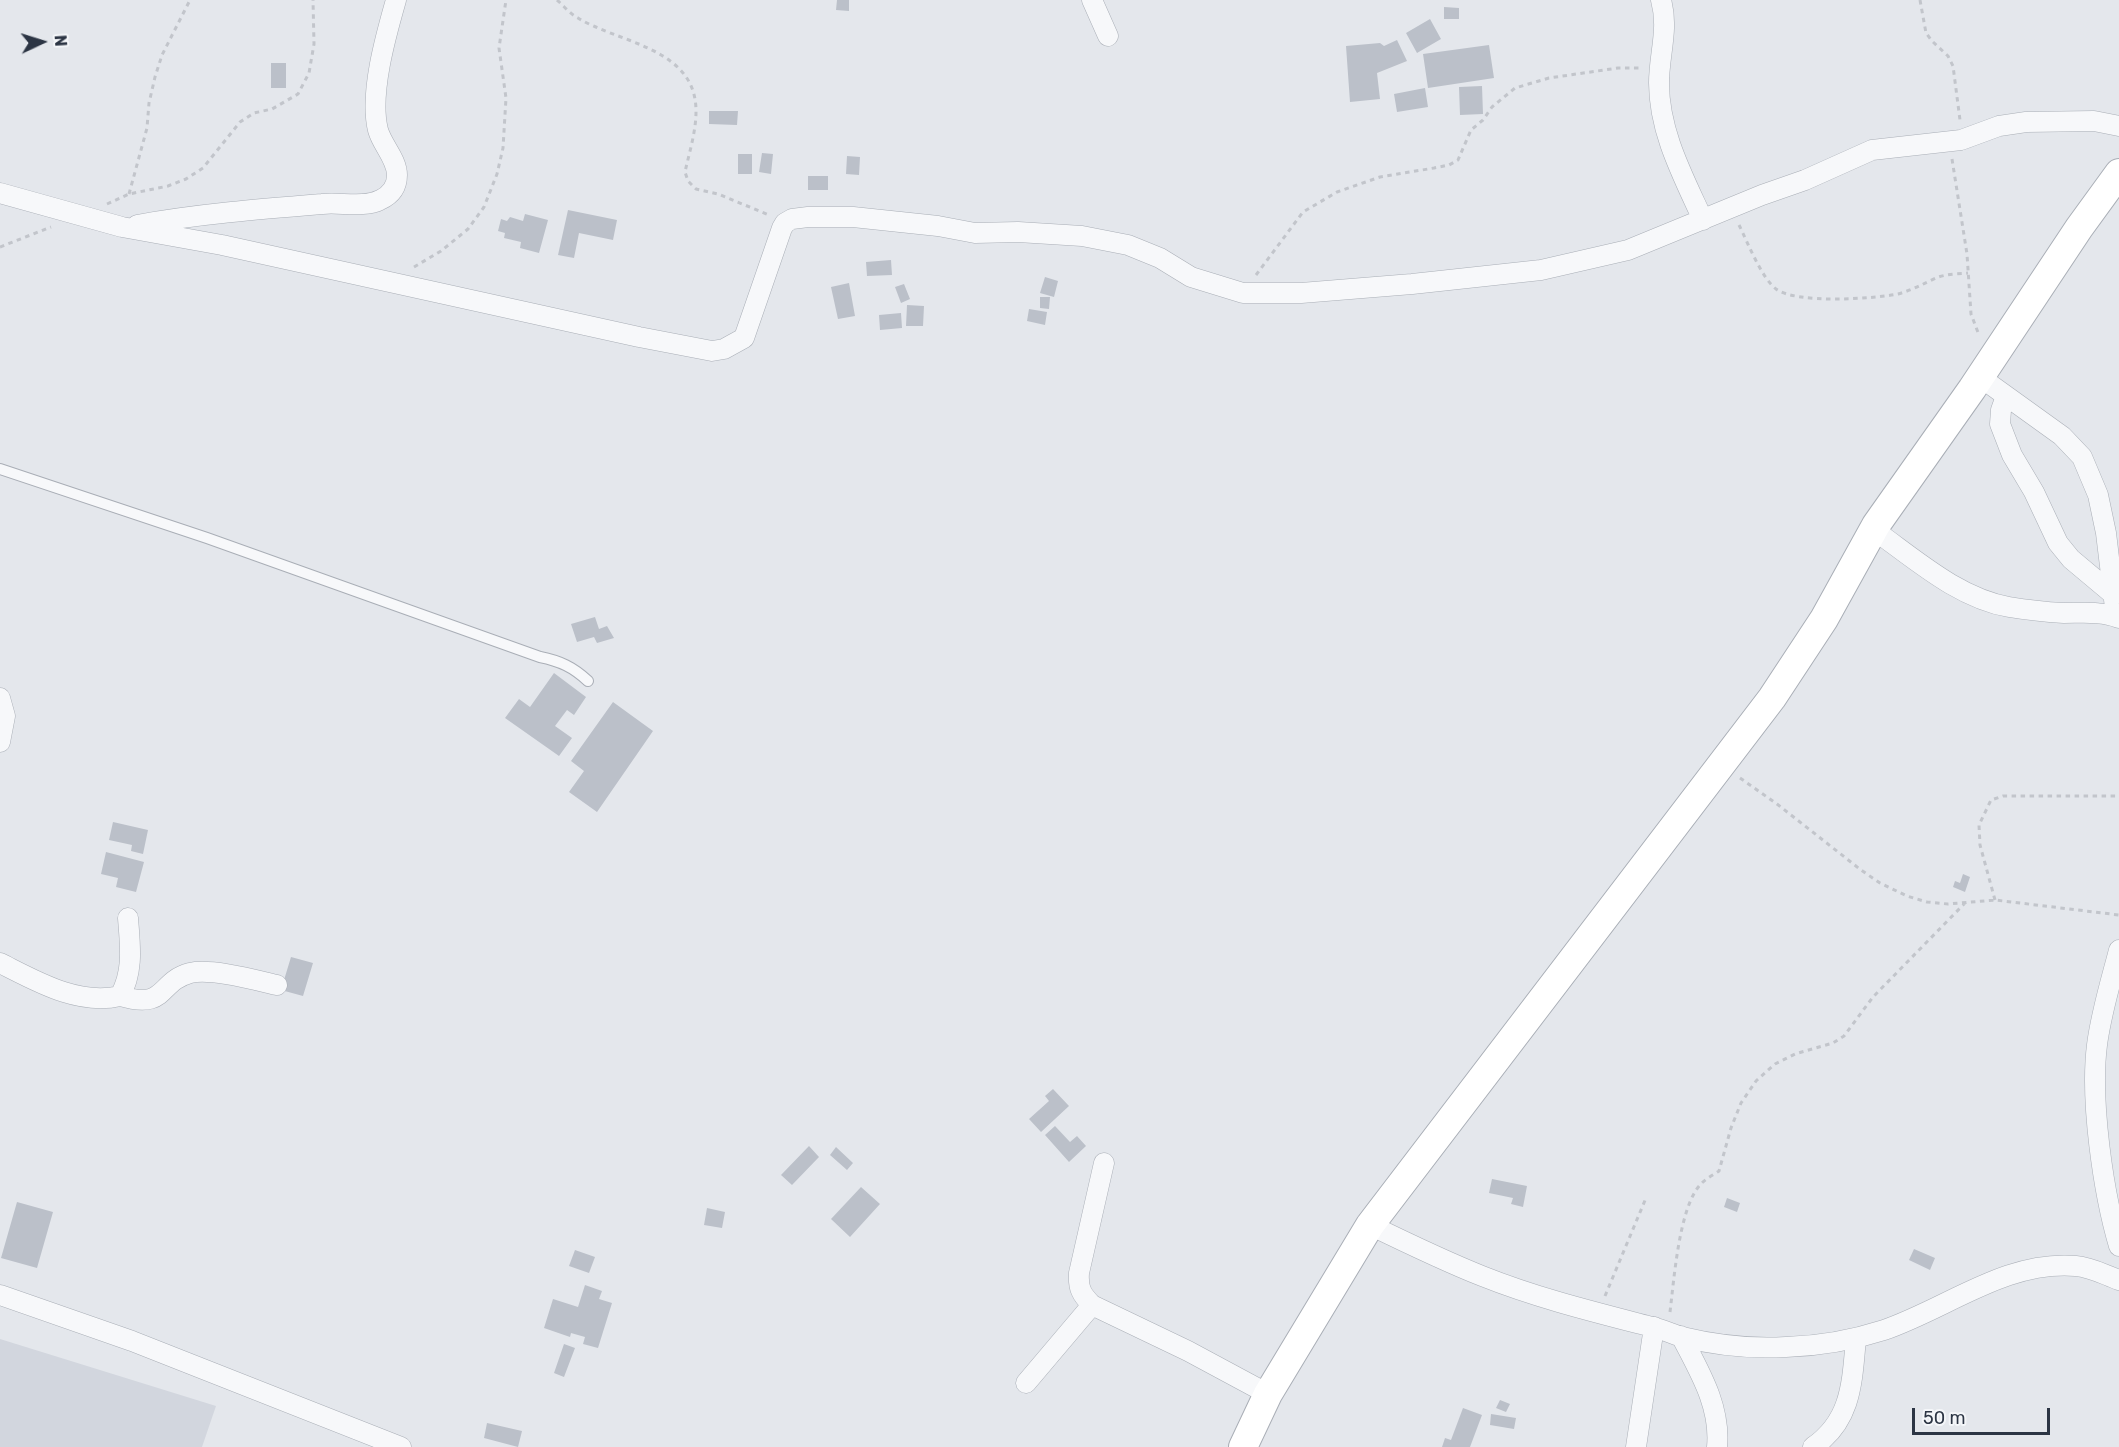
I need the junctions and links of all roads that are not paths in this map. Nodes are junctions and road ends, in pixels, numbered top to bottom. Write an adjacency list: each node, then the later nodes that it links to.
1 (396, 0): 9 (street)
2 (1092, 0): 4 (street)
3 (1661, 0): 8 (street)
4 (1108, 36)
5 (2119, 126): 8 (street)
6 (2119, 173): 10 (street)
7 (0, 193): 9 (street)
8 (1702, 220): 9 (street)
9 (122, 227)
10 (1986, 369): 11 (street); 13 (street)
11 (2006, 396): 14 (street); 14 (street)
12 (0, 469): 16 (lane)
13 (1874, 530): 15 (street); 25 (street)
14 (2114, 595): 15 (street)
15 (2118, 617)
16 (588, 681)
17 (0, 698): 18 (street)
18 (0, 742)
19 (129, 918): 23 (street)
20 (2119, 950): 26 (street)
21 (0, 963): 23 (street)
22 (277, 986): 23 (street)
23 (120, 996)
24 (1104, 1163): 29 (street)
25 (1370, 1225): 30 (street); 33 (street)
26 (2119, 1246)
27 (2119, 1280): 31 (street)
28 (0, 1295): 34 (street)
29 (1092, 1305): 32 (street); 33 (street)
30 (1668, 1332): 31 (street); 36 (street); 37 (street)
31 (1856, 1338): 38 (street)
32 (1026, 1383)
33 (1268, 1394): 35 (street)
34 (401, 1447)
35 (1243, 1447)
36 (1636, 1447)
37 (1718, 1447)
38 (1813, 1447)

